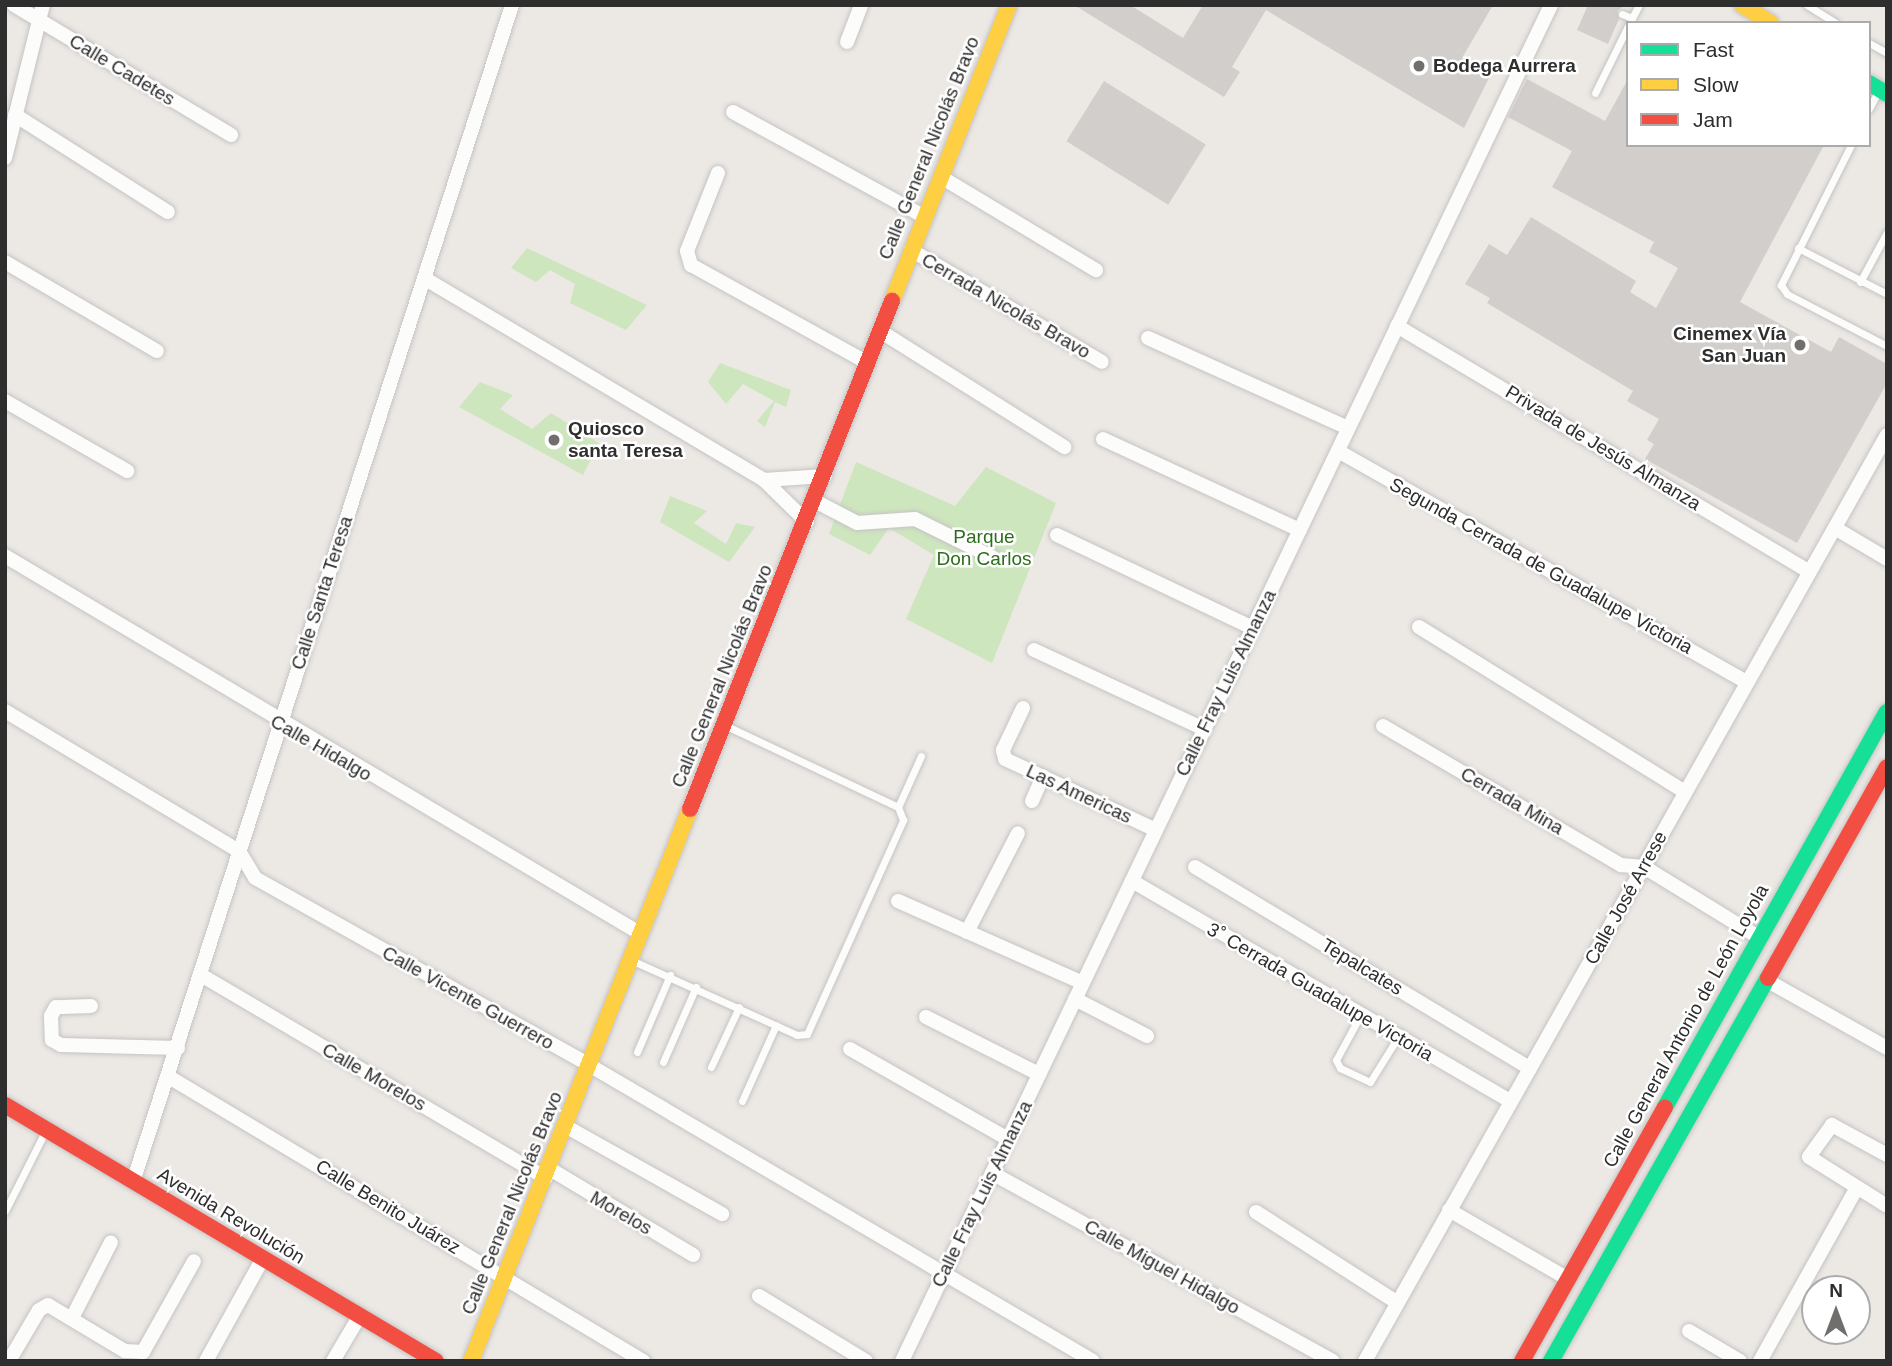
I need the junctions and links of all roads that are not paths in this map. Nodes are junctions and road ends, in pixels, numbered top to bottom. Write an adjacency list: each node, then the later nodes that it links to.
1 (14, 5): 11 (street, Calle Cadetes)
2 (43, 5): 11 (street)
3 (512, 5): 35 (street, Calle Santa Teresa)
4 (861, 5): 17 (street)
5 (1009, 5): 27 (street, Calle General Nicolás Bravo)
6 (1551, 5): 38 (street, Calle Fray Luis Almanza)
7 (1639, 5): 13 (lane)
8 (1742, 5): 14 (street)
9 (1807, 5): 15 (lane)
10 (1622, 14): 12 (lane)
11 (40, 21): 22 (street); 23 (street, Calle Cadetes)
12 (1629, 21)
13 (1631, 21)
14 (1768, 21)
15 (1833, 21)
16 (1626, 30): 20 (lane)
17 (847, 42)
18 (1871, 44): 19 (lane)
19 (1887, 53)
20 (1595, 93)
21 (733, 112): 29 (street)
22 (15, 115): 25 (street); 28 (street)
23 (231, 135)
24 (1850, 147): 31 (lane)
25 (5, 158)
26 (718, 173): 44 (street)
27 (941, 177): 29 (street, Calle General Nicolás Bravo); 34 (street)
28 (168, 212)
29 (925, 217): 32 (street, Calle General Nicolás Bravo)
30 (1887, 232): 36 (lane)
31 (1798, 248): 36 (lane); 41 (lane)
32 (911, 250): 39 (street, Calle General Nicolás Bravo); 43 (street, Cerrada Nicolás Bravo)
33 (5, 262): 42 (street)
34 (1096, 270)
35 (424, 278): 53 (street); 70 (street, Calle Santa Teresa)
36 (1860, 282): 37 (lane)
37 (1887, 294)
38 (1398, 326): 46 (street, Calle Fray Luis Almanza); 62 (street, Privada de Jesús Almanza)
39 (880, 331): 44 (street, Calle General Nicolás Bravo); 49 (street)
40 (1148, 338): 46 (street)
41 (1887, 346)
42 (157, 352)
43 (1102, 362)
44 (868, 363): 52 (street, Calle General Nicolás Bravo)
45 (5, 401): 51 (street)
46 (1349, 428): 50 (street, Calle Fray Luis Almanza)
47 (1887, 435): 56 (street, Calle José Arrese)
48 (1103, 439): 57 (street)
49 (1064, 447)
50 (1338, 451): 57 (street, Calle Fray Luis Almanza); 66 (street, Segunda Cerrada de Guadalupe Victoria)
51 (127, 471)
52 (824, 476): 53 (street); 54 (street, Calle General Nicolás Bravo)
53 (764, 480): 55 (street)
54 (815, 501): 55 (street, Calle General Nicolás Bravo); 60 (street)
55 (807, 522): 71 (street, Calle General Nicolás Bravo)
56 (1835, 528): 61 (street); 62 (street, Calle José Arrese)
57 (1300, 530): 64 (street, Calle Fray Luis Almanza)
58 (1057, 535): 64 (street)
59 (5, 556): 70 (street, Calle Hidalgo)
60 (994, 558)
61 (1887, 559)
62 (1808, 571): 66 (street, Calle José Arrese)
63 (1419, 626): 77 (street)
64 (1253, 628): 73 (street, Calle Fray Luis Almanza)
65 (1034, 650): 73 (street)
66 (1744, 681): 77 (street, Calle José Arrese)
67 (1023, 708): 76 (street, Las Americas)
68 (5, 711): 82 (street, Calle Vicente Guerrero)
69 (1887, 712): 89 (street, Calle General Antonio de León Loyola)
70 (279, 724): 82 (street, Calle Santa Teresa); 88 (street, Calle Hidalgo)
71 (725, 725): 79 (lane); 88 (street, Calle General Nicolás Bravo)
72 (1383, 726): 84 (street, Cerrada Mina)
73 (1204, 729): 80 (street, Calle Fray Luis Almanza)
74 (921, 756): 79 (lane)
75 (1887, 767): 93 (street)
76 (1043, 776): 78 (street); 80 (street, Las Americas)
77 (1683, 791): 84 (street, Calle José Arrese)
78 (1032, 801)
79 (898, 807): 101 (lane)
80 (1156, 830): 85 (street, Calle Fray Luis Almanza)
81 (1018, 834): 87 (street)
82 (239, 851): 91 (street, Calle Santa Teresa); 109 (street, Calle Vicente Guerrero)
83 (1195, 867): 111 (street, Tepalcates)
84 (1644, 867): 89 (street, Cerrada Mina); 111 (street, Calle José Arrese)
85 (1132, 881): 94 (street, Calle Fray Luis Almanza); 99 (street, 3˚ Cerrada Guadalupe Victoria)
86 (898, 901): 87 (street)
87 (967, 932): 94 (street)
88 (641, 934): 90 (street, Calle General Nicolás Bravo)
89 (1760, 938): 136 (street, Calle General Antonio de León Loyola)
90 (630, 960): 92 (lane); 109 (street, Calle General Nicolás Bravo)
91 (201, 975): 104 (street, Calle Santa Teresa); 122 (street, Calle Morelos)
92 (670, 975): 95 (lane); 107 (lane)
93 (1768, 981): 105 (street); 155 (street)
94 (1083, 983): 96 (street, Calle Fray Luis Almanza)
95 (696, 987): 98 (lane); 108 (lane)
96 (1075, 999): 102 (street); 112 (street, Calle Fray Luis Almanza)
97 (91, 1006): 104 (street)
98 (739, 1007): 101 (lane); 110 (lane)
99 (1360, 1016): 103 (street, 3˚ Cerrada Guadalupe Victoria); 103 (lane)
100 (926, 1017): 112 (street)
101 (776, 1025): 114 (lane)
102 (1147, 1036)
103 (1398, 1037): 115 (street, 3˚ Cerrada Guadalupe Victoria)
104 (178, 1048): 113 (street, Calle Santa Teresa)
105 (1887, 1048)
106 (850, 1049): 119 (street)
107 (637, 1052)
108 (663, 1062)
109 (589, 1065): 117 (street, Calle General Nicolás Bravo); 134 (street, Calle Vicente Guerrero)
110 (710, 1067)
111 (1530, 1068): 115 (street, Calle José Arrese)
112 (1039, 1074): 119 (street, Calle Fray Luis Almanza)
113 (169, 1077): 123 (street, Calle Santa Teresa); 135 (street, Calle Benito Juárez)
114 (742, 1101)
115 (1510, 1101): 126 (street, Calle José Arrese)
116 (5, 1105): 118 (street, Avenida Revolución)
117 (567, 1127): 122 (street, Calle General Nicolás Bravo); 129 (street)
118 (46, 1130): 123 (street, Avenida Revolución); 127 (lane)
119 (1008, 1139): 121 (street, Calle Fray Luis Almanza)
120 (1887, 1155): 124 (street)
121 (992, 1173): 134 (street, Calle Fray Luis Almanza); 152 (street, Calle Miguel Hidalgo)
122 (548, 1174): 131 (street, Morelos); 135 (street, Calle General Nicolás Bravo)
123 (133, 1182): 132 (street, Avenida Revolución)
124 (1857, 1189): 125 (street); 157 (street)
125 (1887, 1206)
126 (1449, 1210): 136 (street); 138 (street, Calle José Arrese)
127 (5, 1211)
128 (1256, 1212): 138 (street)
129 (722, 1214)
130 (111, 1242): 140 (street)
131 (693, 1255)
132 (262, 1259): 139 (street, Avenida Revolución); 144 (street)
133 (194, 1261): 142 (street)
134 (944, 1273): 150 (street, Calle Fray Luis Almanza); 151 (street, Calle Vicente Guerrero)
135 (505, 1276): 147 (street, Calle General Nicolás Bravo); 148 (street, Calle Benito Juárez)
136 (1568, 1279): 154 (street, Calle General Antonio de León Loyola)
137 (759, 1296): 149 (street)
138 (1396, 1302): 153 (street, Calle José Arrese)
139 (359, 1317): 145 (street); 146 (street, Avenida Revolución)
140 (72, 1318): 142 (street); 143 (street)
141 (1689, 1331): 156 (street)
142 (122, 1356)
143 (9, 1361)
144 (206, 1361)
145 (333, 1361)
146 (436, 1361)
147 (471, 1361)
148 (643, 1361)
149 (866, 1361)
150 (902, 1361)
151 (1093, 1361)
152 (1333, 1361)
153 (1364, 1361)
154 (1522, 1361)
155 (1551, 1361)
156 (1740, 1361)
157 (1760, 1361)

